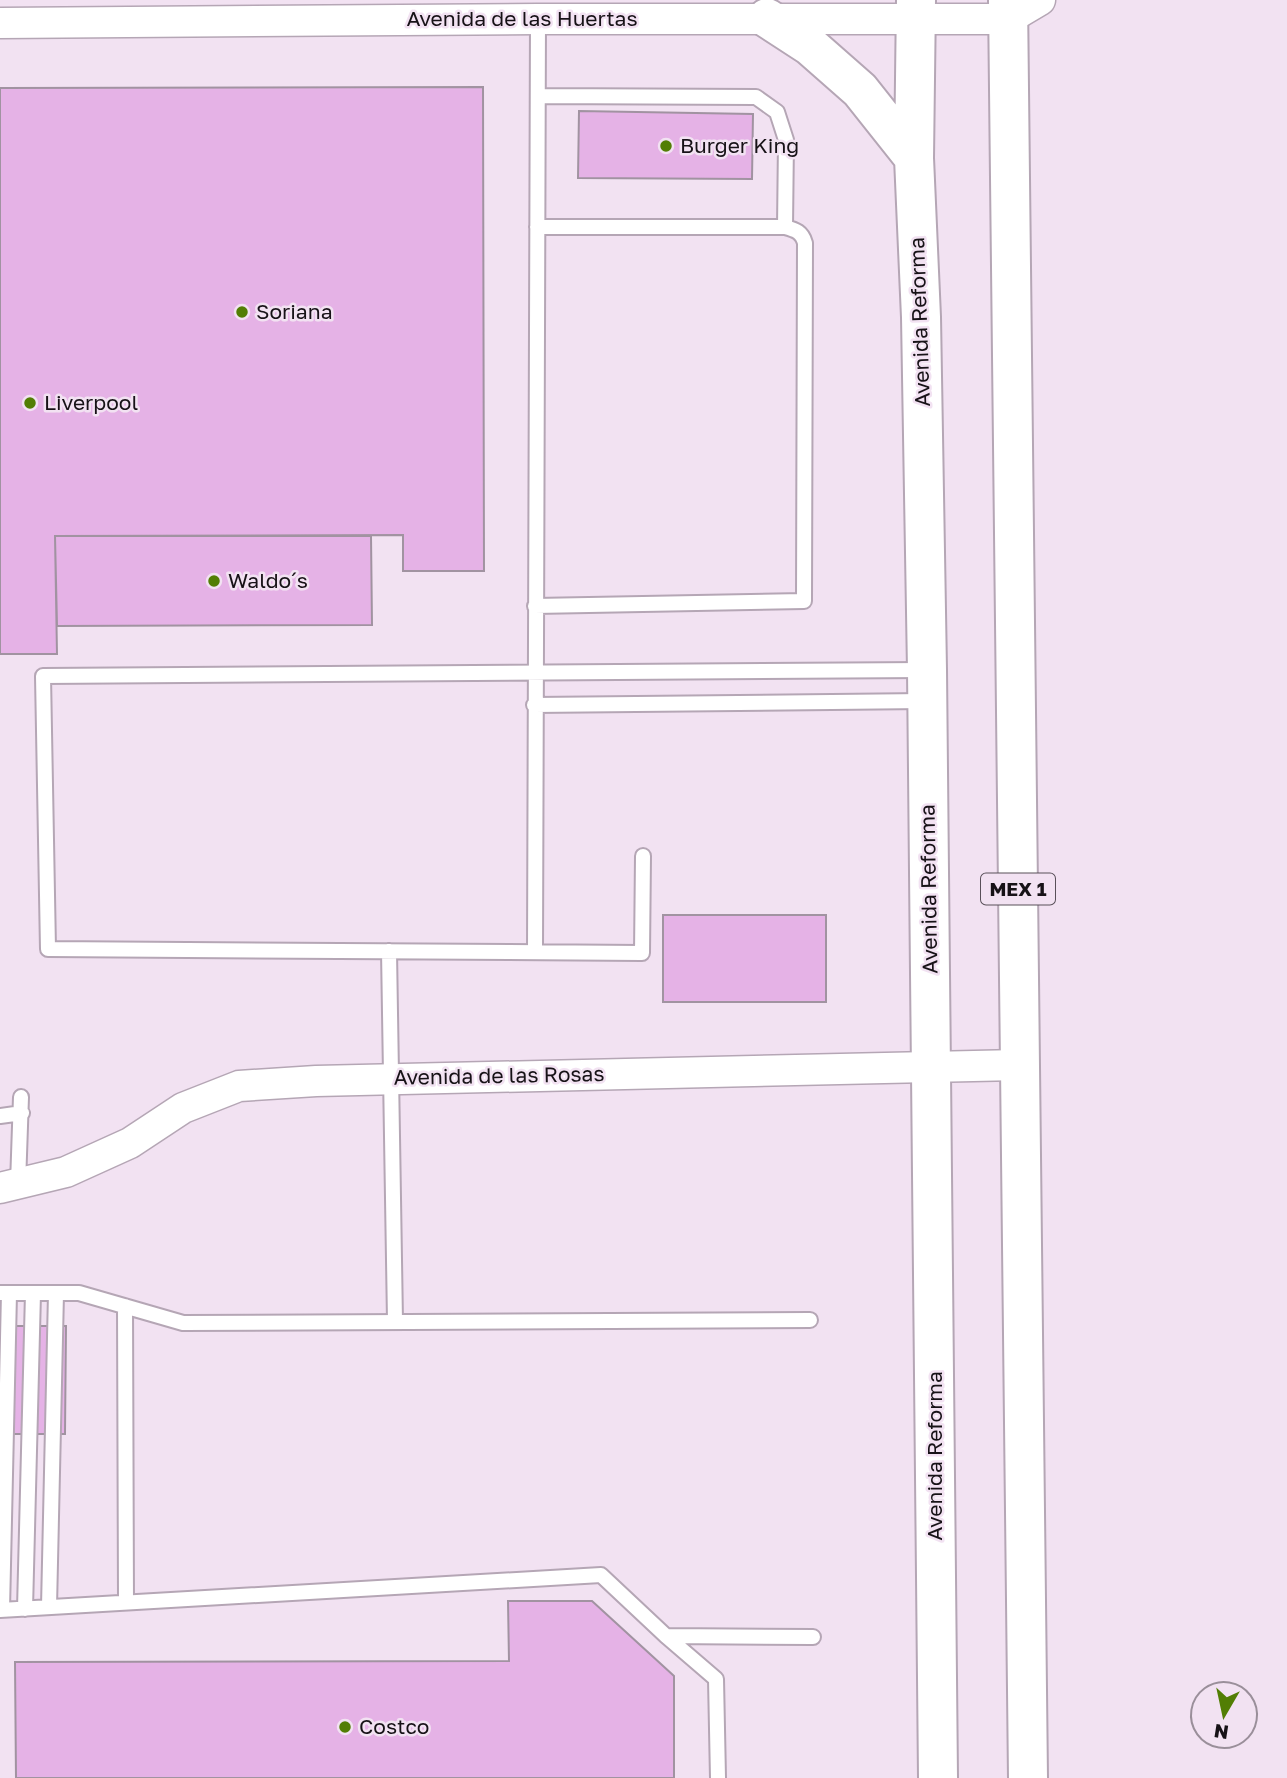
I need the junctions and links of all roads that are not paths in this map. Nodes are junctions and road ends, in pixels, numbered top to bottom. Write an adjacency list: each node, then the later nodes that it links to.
1 (1019, 6): 2 (street, Avenida de las Huertas); 17 (highway, MEX 1)
2 (916, 9): 3 (street, Avenida de las Huertas); 7 (highway, Avenida Reforma)
3 (767, 18): 4 (street, Avenida de las Huertas); 7 (highway)
4 (538, 19): 5 (street, Avenida de las Huertas); 6 (lane)
5 (0, 23)
6 (538, 96): 8 (lane); 9 (lane)
7 (915, 158): 12 (highway, Avenida Reforma)
8 (537, 227): 9 (lane); 10 (lane)
9 (785, 227): 10 (lane)
10 (535, 606): 11 (lane)
11 (535, 671): 12 (lane); 13 (lane); 15 (lane)
12 (927, 686): 13 (lane); 18 (highway, Avenida Reforma)
13 (534, 705): 16 (lane)
14 (643, 856): 16 (lane)
15 (389, 951): 16 (lane); 19 (lane)
16 (535, 952)
17 (1020, 1065): 18 (street, Avenida de las Rosas); 38 (highway, MEX 1)
18 (932, 1066): 19 (street, Avenida de las Rosas); 37 (highway, Avenida Reforma)
19 (391, 1079): 23 (street, Avenida de las Rosas); 29 (lane)
20 (21, 1097): 21 (lane)
21 (22, 1113): 22 (lane); 23 (lane)
22 (0, 1115)
23 (9, 1186)
24 (4, 1293): 25 (lane); 33 (lane)
25 (33, 1293): 26 (lane); 32 (lane)
26 (56, 1293): 27 (lane); 31 (lane)
27 (125, 1306): 29 (lane); 30 (lane)
28 (810, 1320): 29 (lane)
29 (395, 1321)
30 (126, 1602): 31 (lane); 34 (lane)
31 (49, 1607): 32 (lane)
32 (25, 1609): 33 (lane)
33 (1, 1610)
34 (666, 1636): 35 (lane); 36 (lane)
35 (813, 1637)
36 (718, 1778)
37 (938, 1778)
38 (1028, 1778)

